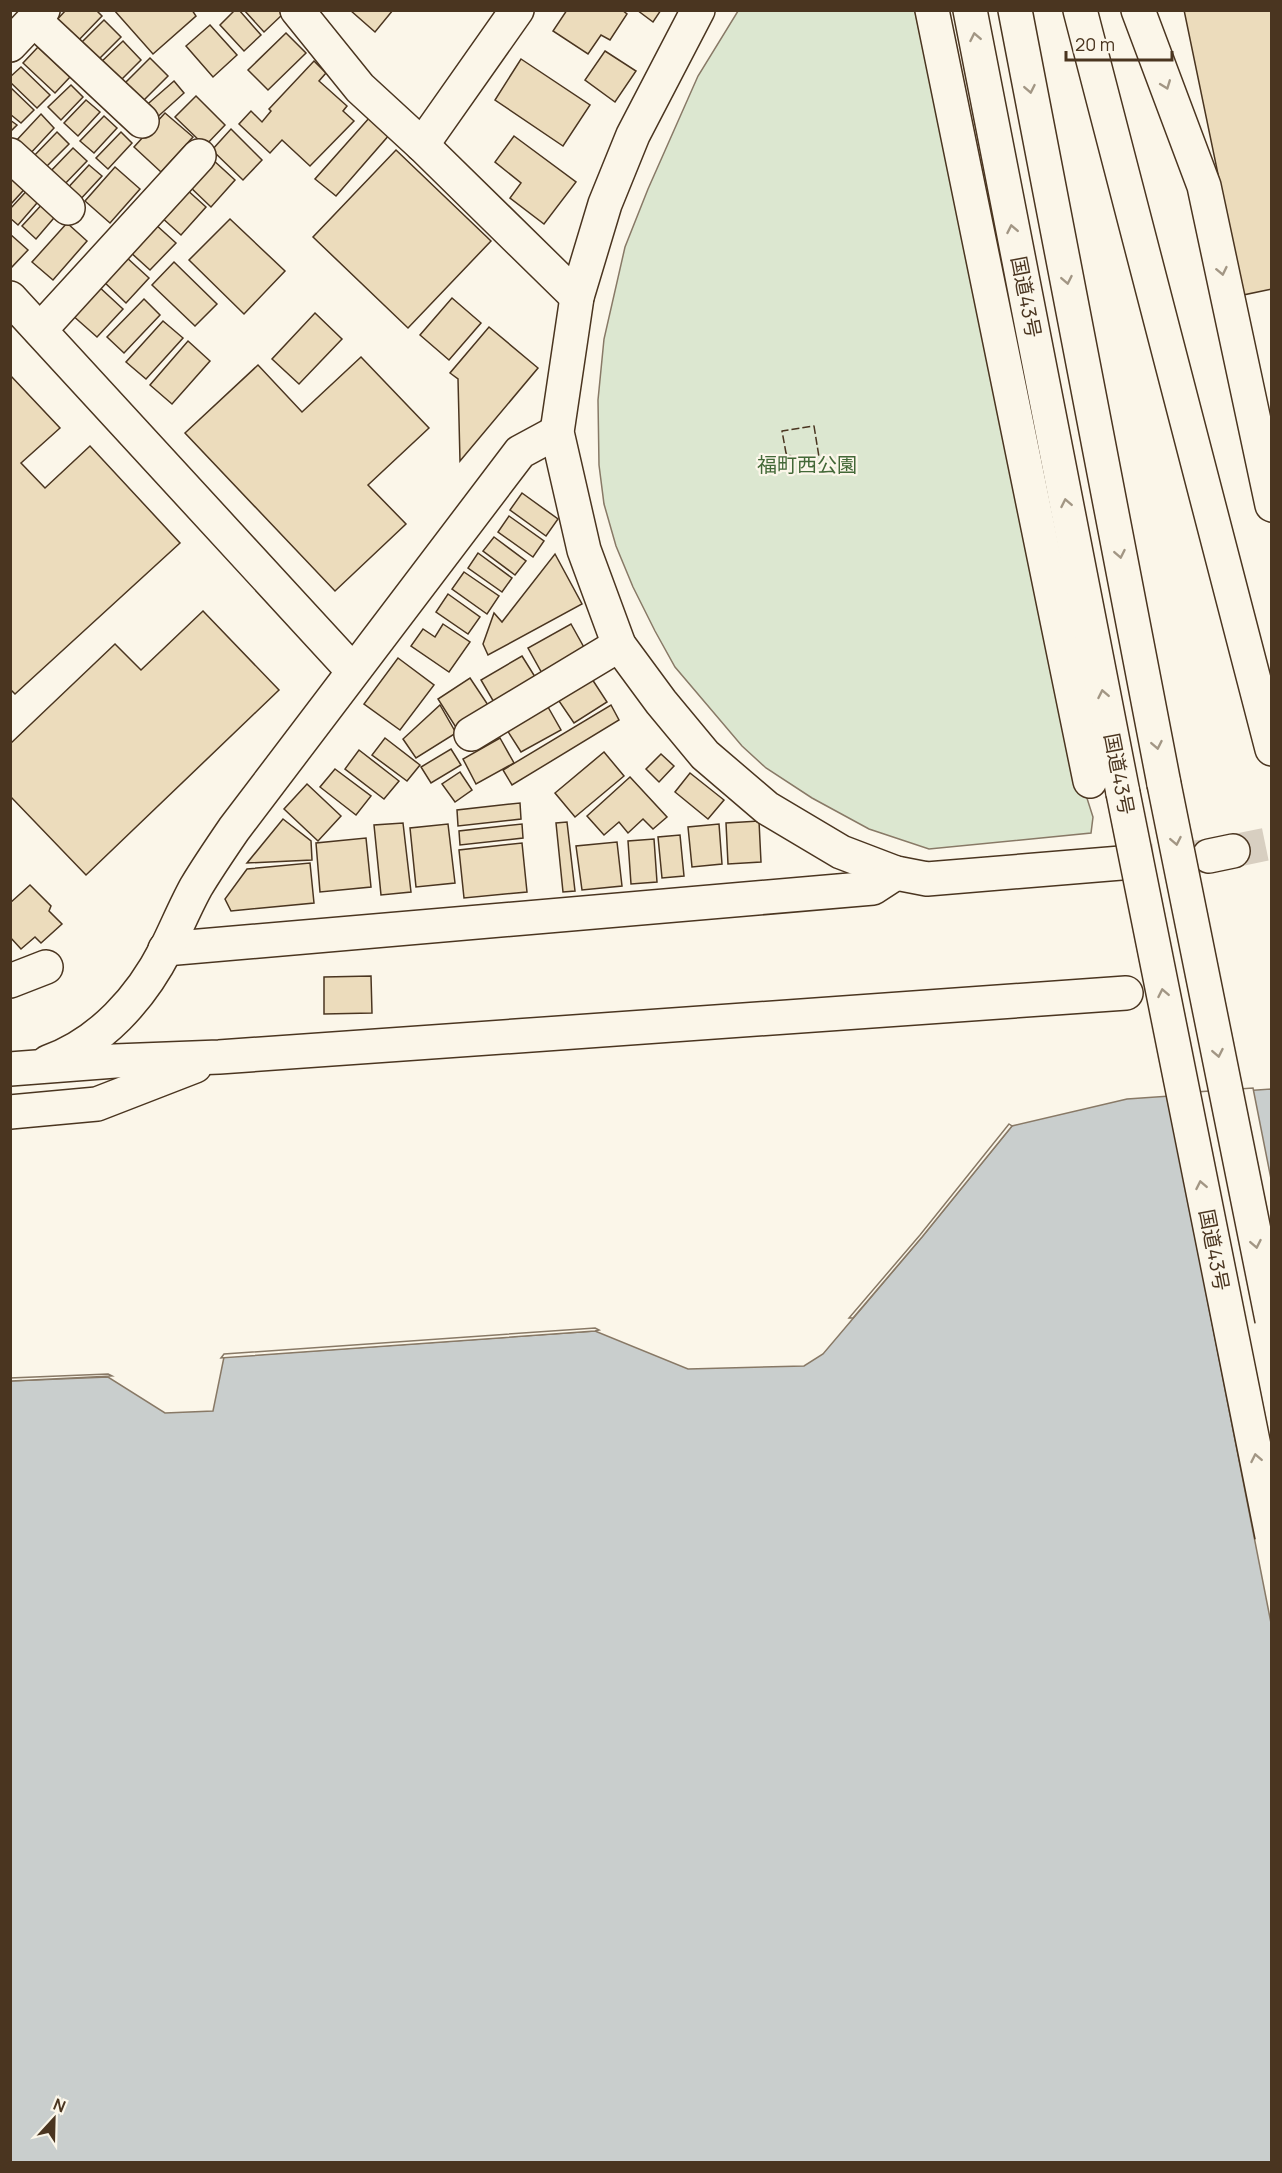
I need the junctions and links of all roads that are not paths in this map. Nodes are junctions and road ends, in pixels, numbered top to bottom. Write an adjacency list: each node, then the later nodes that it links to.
1 (518, 10): 12 (main road)
2 (698, 10): 16 (main road)
3 (932, 10): 25 (main road)
4 (970, 10): 36 (main road, 国道43号, one-way to 4, bridge)
5 (1015, 10): 35 (main road, one-way to 35, bridge)
6 (1080, 10): 24 (main road)
7 (1138, 10): 20 (main road, one-way to 20)
8 (303, 13): 12 (main road)
9 (38, 15): 10 (main road); 11 (main road)
10 (10, 45)
11 (142, 121)
12 (422, 145): 16 (main road)
13 (10, 155): 15 (main road)
14 (200, 156): 18 (main road)
15 (68, 208)
16 (578, 297): 19 (main road)
17 (10, 298): 18 (main road)
18 (40, 330): 22 (main road)
19 (557, 432): 21 (main road); 22 (main road)
20 (1272, 504)
21 (619, 645): 23 (main road); 27 (main road)
22 (353, 671): 28 (main road)
23 (471, 735)
24 (1272, 749)
25 (1090, 781)
26 (1121, 864): 27 (main road)
27 (896, 873): 28 (main road)
28 (165, 950): 33 (main road)
29 (46, 967): 30 (main road)
30 (10, 981)
31 (1126, 993): 32 (main road)
32 (219, 1057): 33 (main road); 34 (main road)
33 (21, 1069)
34 (10, 1112)
35 (1272, 1320)
36 (1272, 1536)

